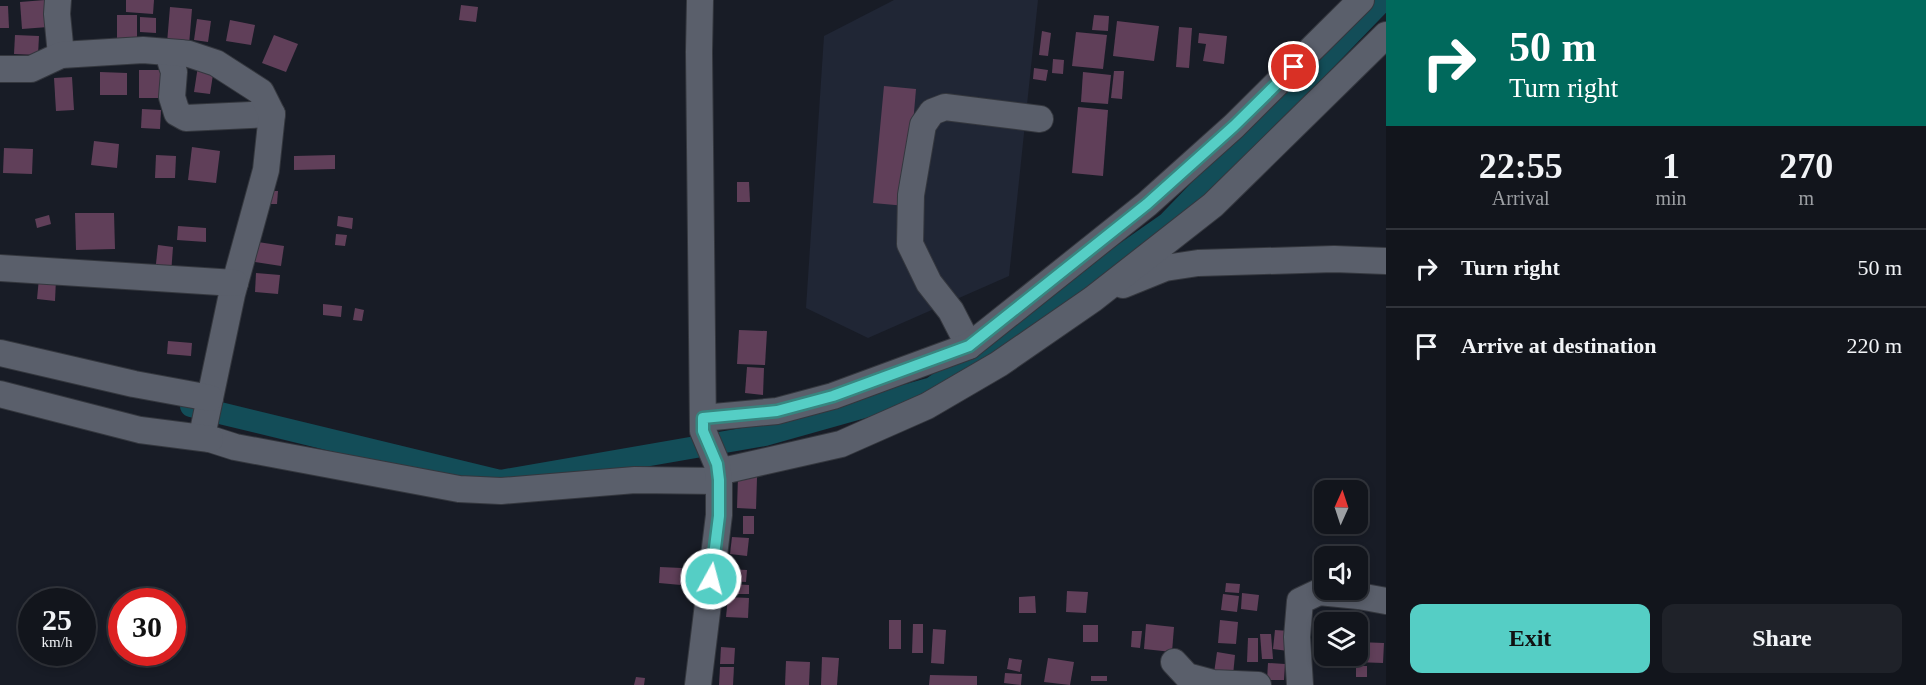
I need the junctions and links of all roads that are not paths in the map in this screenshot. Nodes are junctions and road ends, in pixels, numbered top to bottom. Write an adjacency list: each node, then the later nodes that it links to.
1 (58, 0): 6 (street)
2 (700, 0): 19 (street)
3 (1361, 0): 10 (street)
4 (1386, 35): 10 (street)
5 (180, 53): 6 (street); 8 (street); 8 (street)
6 (61, 55): 7 (street)
7 (0, 69)
8 (272, 114): 13 (street)
9 (1040, 119): 15 (street)
10 (1148, 232): 14 (street); 15 (street)
11 (1386, 261): 14 (street)
12 (0, 268): 13 (street)
13 (235, 283): 18 (street)
14 (1093, 299): 21 (street)
15 (969, 346): 19 (street)
16 (0, 353): 18 (street)
17 (0, 394): 20 (street)
18 (209, 400): 20 (street)
19 (703, 425): 21 (street)
20 (207, 435): 21 (street)
21 (718, 472): 24 (street)
22 (1386, 601): 26 (street)
23 (1174, 662): 25 (street)
24 (698, 685)
25 (1258, 685)
26 (1300, 685)

